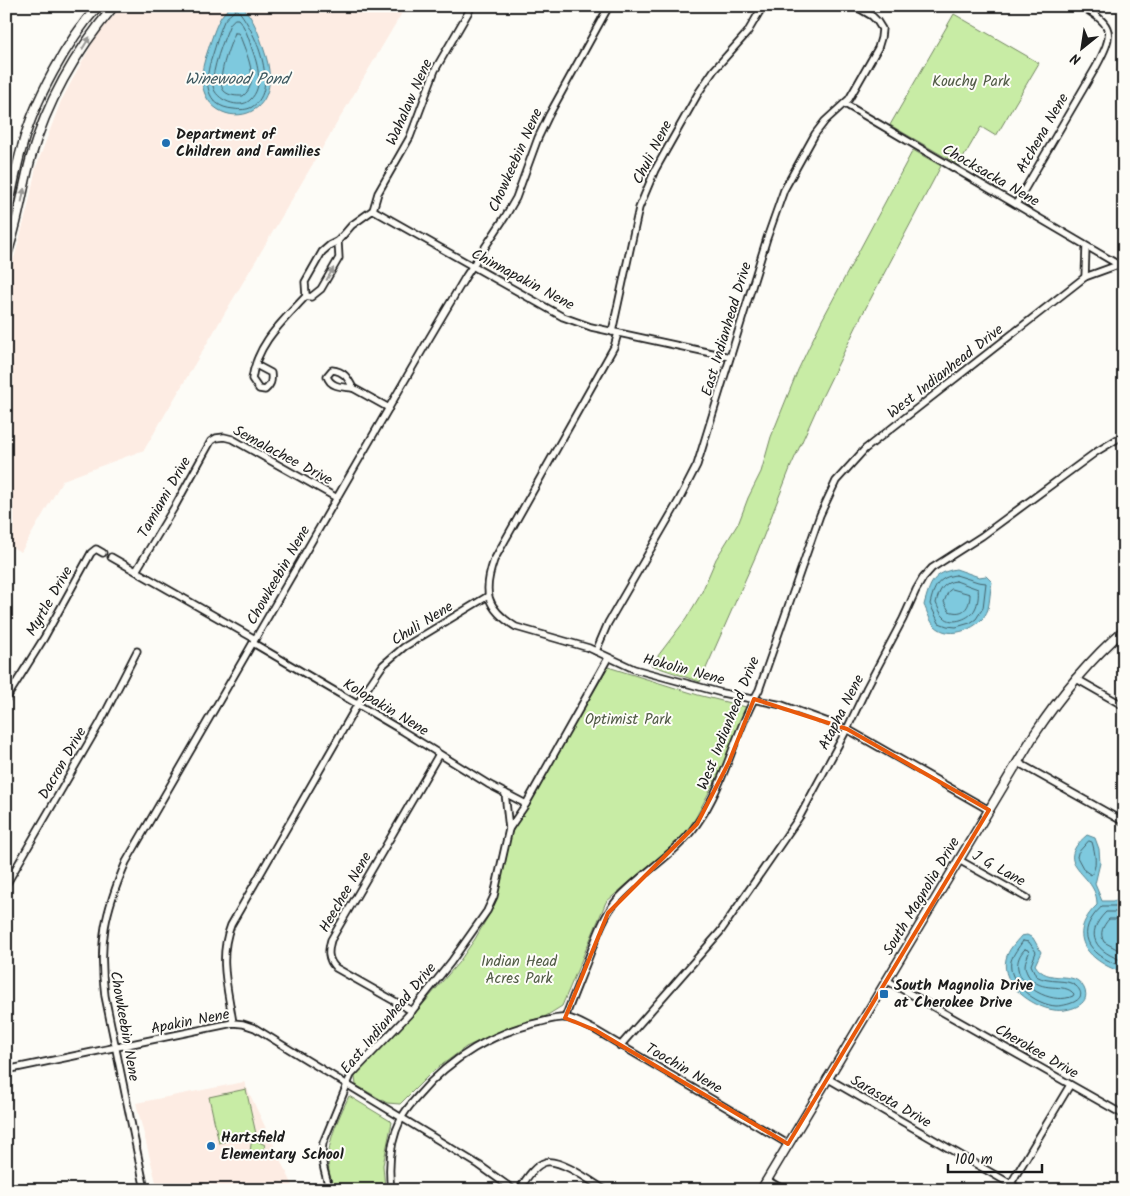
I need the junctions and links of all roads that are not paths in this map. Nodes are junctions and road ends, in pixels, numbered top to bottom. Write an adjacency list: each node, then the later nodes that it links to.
1 (114, 6): 8 (main road)
2 (472, 6): 13 (street, Wahalaw Nene)
3 (610, 6): 20 (street, Chowkeebin Nene)
4 (763, 6): 24 (street, Chuli Nene)
5 (855, 6): 10 (street, East Indianhead Drive)
6 (1081, 6): 12 (street, Atchena Nene)
7 (96, 9): 8 (main road); 9 (main road)
8 (103, 19): 11 (main road, one-way to 8)
9 (39, 103): 11 (main road); 14 (main road)
10 (845, 104): 12 (street, Chocksacka Nene); 25 (street, East Indianhead Drive)
11 (49, 108): 15 (main road, one-way to 11)
12 (1016, 204): 17 (street, Chocksacka Nene)
13 (373, 210): 16 (street); 20 (street, Chinnapakin Nene)
14 (6, 218)
15 (9, 241): 19 (main road)
16 (338, 241): 23 (street); 23 (street, one-way to 16)
17 (1086, 247): 21 (street, Chocksacka Nene); 22 (street)
18 (1124, 256): 21 (street)
19 (6, 257)
20 (473, 266): 24 (street, Chinnapakin Nene); 28 (street, Chowkeebin Nene)
21 (1121, 267): 22 (street, West Indianhead Drive)
22 (1085, 277): 43 (street, West Indianhead Drive)
23 (306, 296): 26 (street)
24 (615, 333): 25 (street, Chinnapakin Nene); 35 (street, Chuli Nene)
25 (730, 357): 39 (street, East Indianhead Drive)
26 (256, 365)
27 (352, 388): 28 (street)
28 (389, 408): 31 (street, Chowkeebin Nene)
29 (1124, 435): 46 (street, Atapha Nene)
30 (216, 438): 31 (street, Semalachee Drive); 34 (street, Tamiami Drive)
31 (337, 498): 37 (street, Chowkeebin Nene)
32 (103, 553): 42 (street, Myrtle Drive)
33 (111, 557): 34 (street, Kolopakin Nene)
34 (136, 571): 37 (street, Kolopakin Nene)
35 (488, 596): 39 (street, Hokolin Nene); 44 (street, Chuli Nene)
36 (1124, 630): 41 (main road, South Magnolia Drive)
37 (254, 641): 44 (street, Kolopakin Nene); 62 (street, Chowkeebin Nene)
38 (137, 651): 55 (street, Dacron Drive)
39 (596, 651): 40 (street, Hokolin Nene)
40 (608, 658): 43 (street, Hokolin Nene); 50 (street, East Indianhead Drive)
41 (1075, 678): 45 (street); 48 (main road, South Magnolia Drive)
42 (6, 699)
43 (754, 699): 46 (street, Hokolin Nene); 59 (street, West Indianhead Drive)
44 (357, 705): 47 (street, Kolopakin Nene); 60 (street, Chuli Nene)
45 (1124, 706)
46 (847, 729): 51 (street, Hokolin Nene); 61 (street, Atapha Nene)
47 (439, 754): 49 (street, Kolopakin Nene); 58 (street, Heechee Nene)
48 (1017, 762): 51 (main road, South Magnolia Drive); 52 (street)
49 (505, 793): 50 (street, Kolopakin Nene); 53 (street)
50 (526, 804): 53 (street, East Indianhead Drive)
51 (988, 810): 54 (main road, South Magnolia Drive)
52 (1124, 822)
53 (509, 829): 58 (street, East Indianhead Drive)
54 (959, 860): 56 (street, J G Lane); 57 (main road, South Magnolia Drive)
55 (6, 885)
56 (1027, 898)
57 (886, 980): 64 (main road, South Magnolia Drive); 65 (street, Cherokee Drive)
58 (412, 1011): 66 (street, East Indianhead Drive)
59 (565, 1018): 61 (street, Toochin Nene); 68 (street)
60 (233, 1023): 62 (street, Apakin Nene); 66 (street, Apakin Nene)
61 (620, 1046): 69 (street, Toochin Nene)
62 (117, 1048): 63 (street, Apakin Nene); 72 (street, Chowkeebin Nene)
63 (6, 1070)
64 (827, 1078): 69 (main road, South Magnolia Drive); 71 (street, Sarasota Drive)
65 (1070, 1084): 67 (street, Cherokee Drive); 71 (street)
66 (347, 1085): 68 (street, Apakin Nene); 73 (street, East Indianhead Drive)
67 (1124, 1115)
68 (401, 1118): 74 (street); 75 (street, Apakin Nene)
69 (788, 1144): 70 (main road, South Magnolia Drive)
70 (767, 1180): 78 (main road, South Magnolia Drive); 79 (street)
71 (1009, 1187): 80 (street, Sarasota Drive)
72 (145, 1190)
73 (330, 1190)
74 (391, 1190)
75 (514, 1190)
76 (519, 1190): 77 (street)
77 (605, 1190)
78 (761, 1190)
79 (784, 1190)
80 (1021, 1190)

